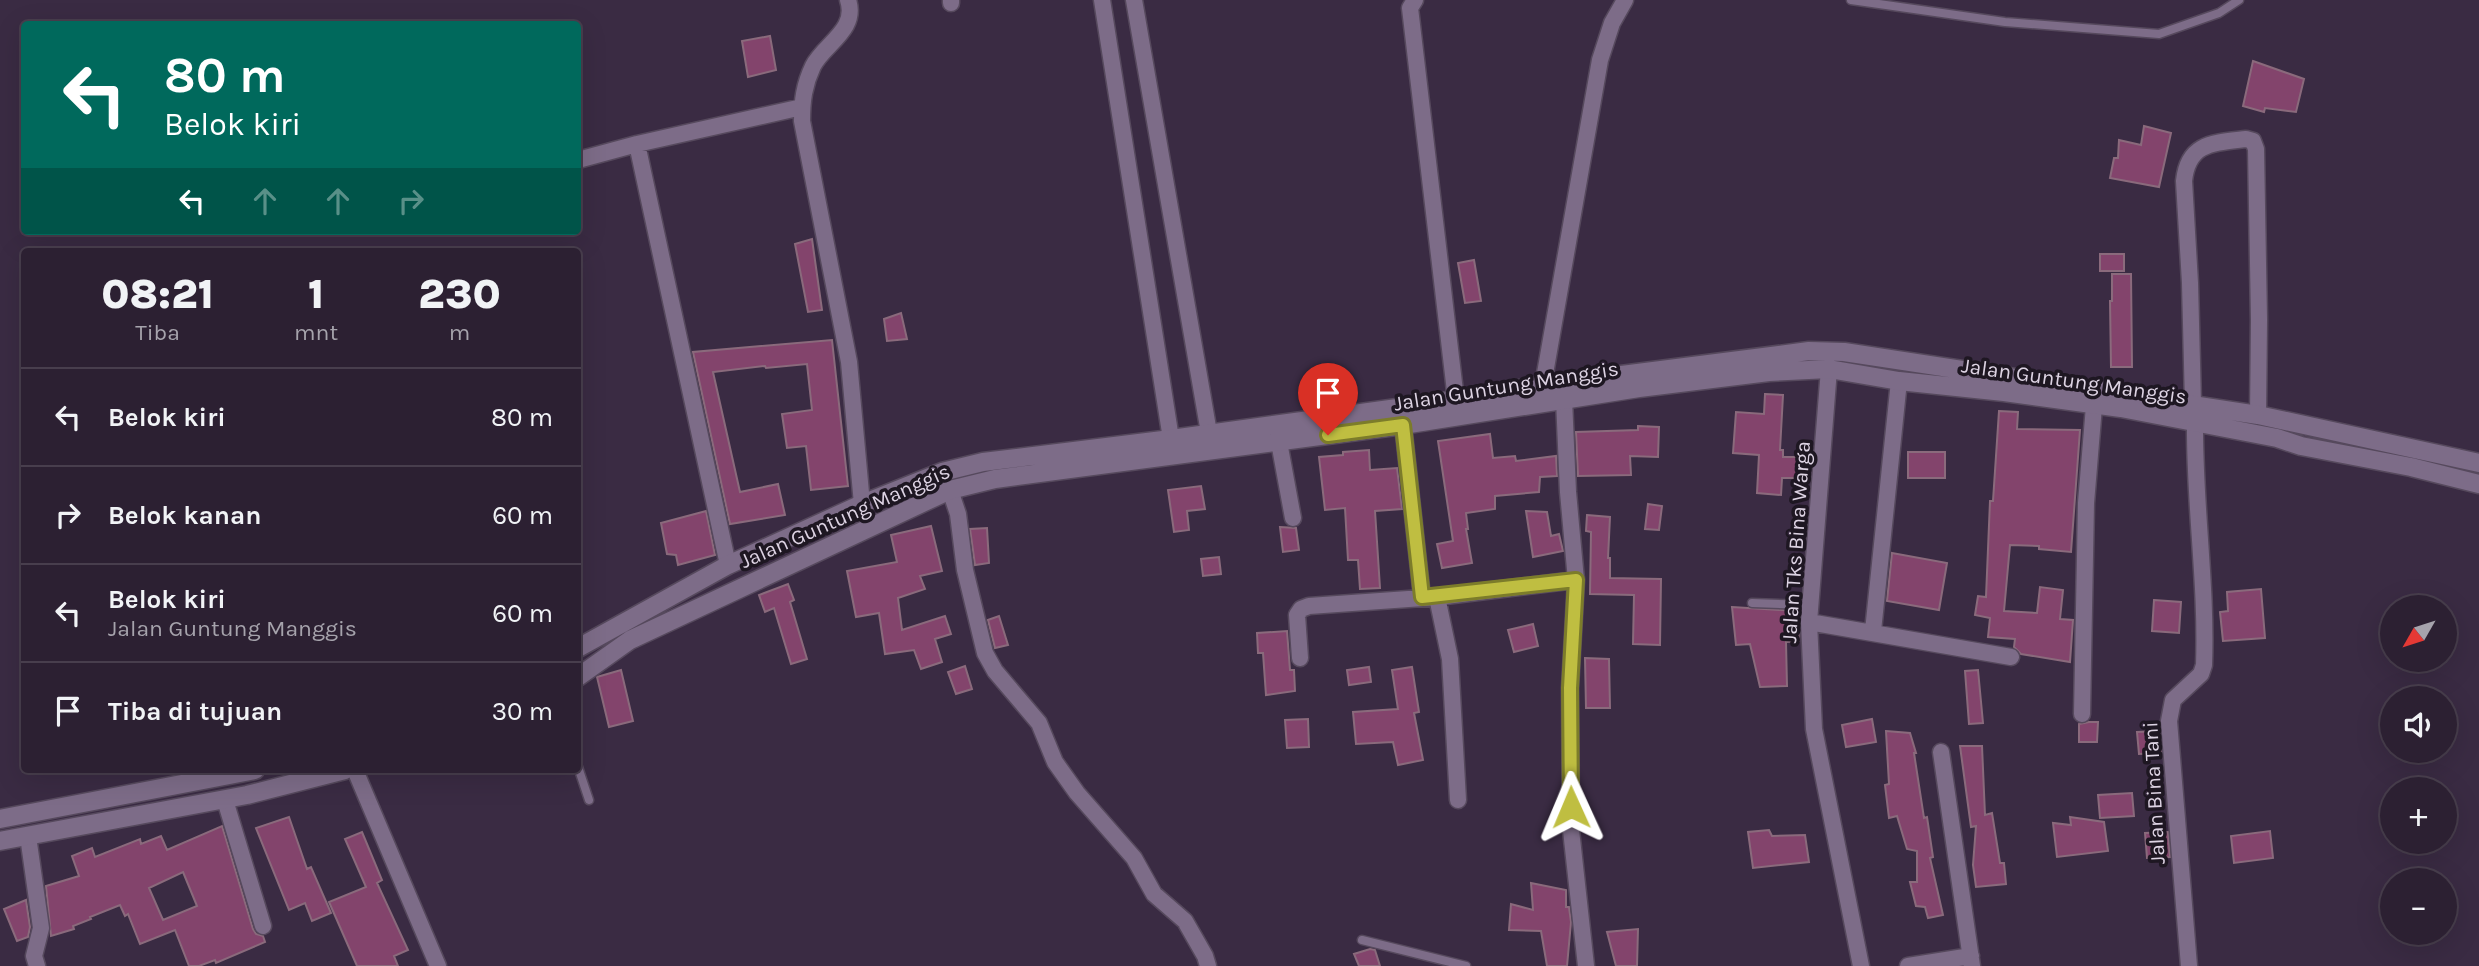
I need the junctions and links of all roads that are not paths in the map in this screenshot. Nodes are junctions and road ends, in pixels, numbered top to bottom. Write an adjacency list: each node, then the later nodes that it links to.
1 (848, 0): 8 (street)
2 (1102, 0): 21 (street)
3 (1134, 0): 20 (street)
4 (1415, 0): 15 (street)
5 (1625, 0): 13 (street)
6 (1852, 0): 7 (lane)
7 (2239, 0)
8 (802, 107): 9 (street); 26 (street)
9 (637, 144): 10 (street); 28 (street)
10 (581, 159)
11 (1829, 369): 12 (street, Jalan Guntung Manggis); 14 (street, Jalan Guntung Manggis); 32 (street, Jalan Tks Bina Warga)
12 (1899, 381): 16 (street, Jalan Guntung Manggis); 33 (street)
13 (1543, 385): 15 (street, Jalan Guntung Manggis); 17 (street, Jalan Guntung Manggis)
14 (1564, 399): 19 (street, Jalan Guntung Manggis); 29 (street)
15 (1456, 400): 20 (street, Jalan Guntung Manggis)
16 (2094, 406): 17 (street, Jalan Guntung Manggis); 38 (street)
17 (2194, 413): 18 (street, Jalan Guntung Manggis); 18 (street, Jalan Bina Tani); 24 (street, Jalan Guntung Manggis); 62 (street, Jalan Bina Tani)
18 (2258, 415): 23 (street, Jalan Guntung Manggis)
19 (1403, 425): 22 (street, Jalan Guntung Manggis); 30 (street)
20 (1209, 433): 21 (street, Jalan Guntung Manggis)
21 (1171, 439): 26 (street, Jalan Guntung Manggis)
22 (1279, 442): 25 (street, Jalan Guntung Manggis); 27 (street)
23 (2479, 463)
24 (2479, 484)
25 (950, 490): 37 (street, Jalan Guntung Manggis); 57 (street)
26 (862, 504): 28 (street, Jalan Guntung Manggis)
27 (1293, 518)
28 (729, 565): 34 (street, Jalan Guntung Manggis)
29 (1576, 580): 30 (street); 59 (street)
30 (1429, 597): 36 (street); 48 (street)
31 (1752, 603): 32 (lane)
32 (1810, 613): 33 (street); 60 (street, Jalan Tks Bina Warga)
33 (1873, 631): 35 (street)
34 (581, 646)
35 (2011, 657)
36 (1300, 658)
37 (581, 675)
38 (2082, 714)
39 (1941, 752): 54 (street)
40 (236, 773): 49 (street)
41 (246, 773): 45 (lane)
42 (333, 773): 45 (street)
43 (356, 773): 56 (street)
44 (580, 773): 47 (lane)
45 (247, 795): 46 (street)
46 (225, 800): 50 (street); 52 (street)
47 (589, 800)
48 (1458, 800)
49 (0, 819)
50 (28, 836): 51 (street); 55 (street)
51 (0, 841)
52 (263, 926)
53 (1362, 940): 58 (lane)
54 (1971, 961): 61 (street)
55 (37, 966)
56 (438, 966)
57 (1208, 966)
58 (1466, 966)
59 (1586, 966)
60 (1861, 966)
61 (1908, 966)
62 (2189, 966)

